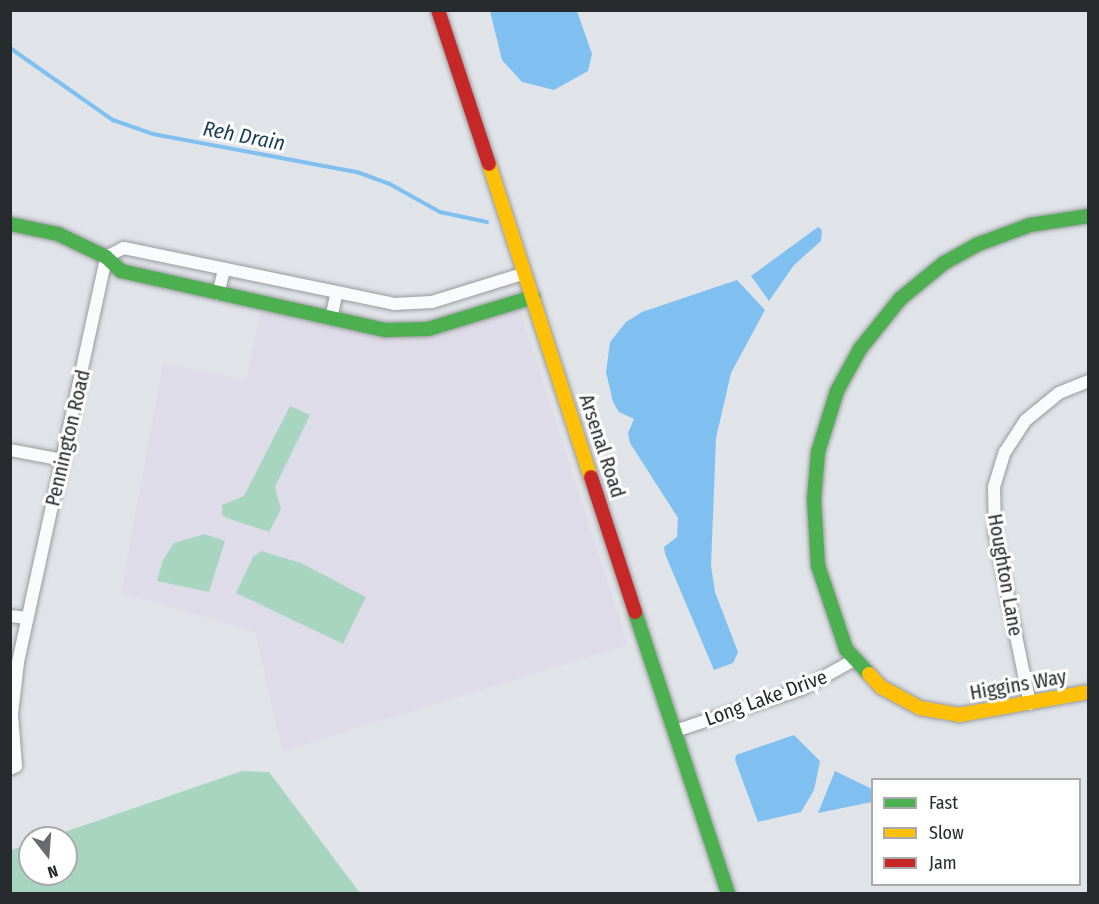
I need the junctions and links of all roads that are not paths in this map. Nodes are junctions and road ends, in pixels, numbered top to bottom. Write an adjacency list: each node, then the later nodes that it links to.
1 (438, 10): 6 (street, Arsenal Road)
2 (1089, 216): 16 (street, Higgins Way)
3 (10, 224): 4 (street)
4 (106, 257): 5 (street); 7 (street); 13 (street, Pennington Road)
5 (224, 270): 7 (street); 8 (street)
6 (525, 273): 8 (street); 9 (street, Arsenal Road)
7 (218, 294): 10 (street)
8 (336, 295): 10 (street)
9 (533, 297): 10 (street); 19 (street, Arsenal Road)
10 (331, 319)
11 (1089, 381): 18 (street, Houghton Lane)
12 (10, 450): 13 (street)
13 (63, 460): 15 (street, Pennington Road)
14 (10, 616): 15 (street)
15 (27, 618): 20 (street, Pennington Road)
16 (854, 660): 18 (street, Higgins Way); 19 (street, Long Lake Drive)
17 (1089, 692): 18 (street, Higgins Way)
18 (1030, 704)
19 (675, 731): 21 (street, Arsenal Road)
20 (10, 769)
21 (728, 894)

